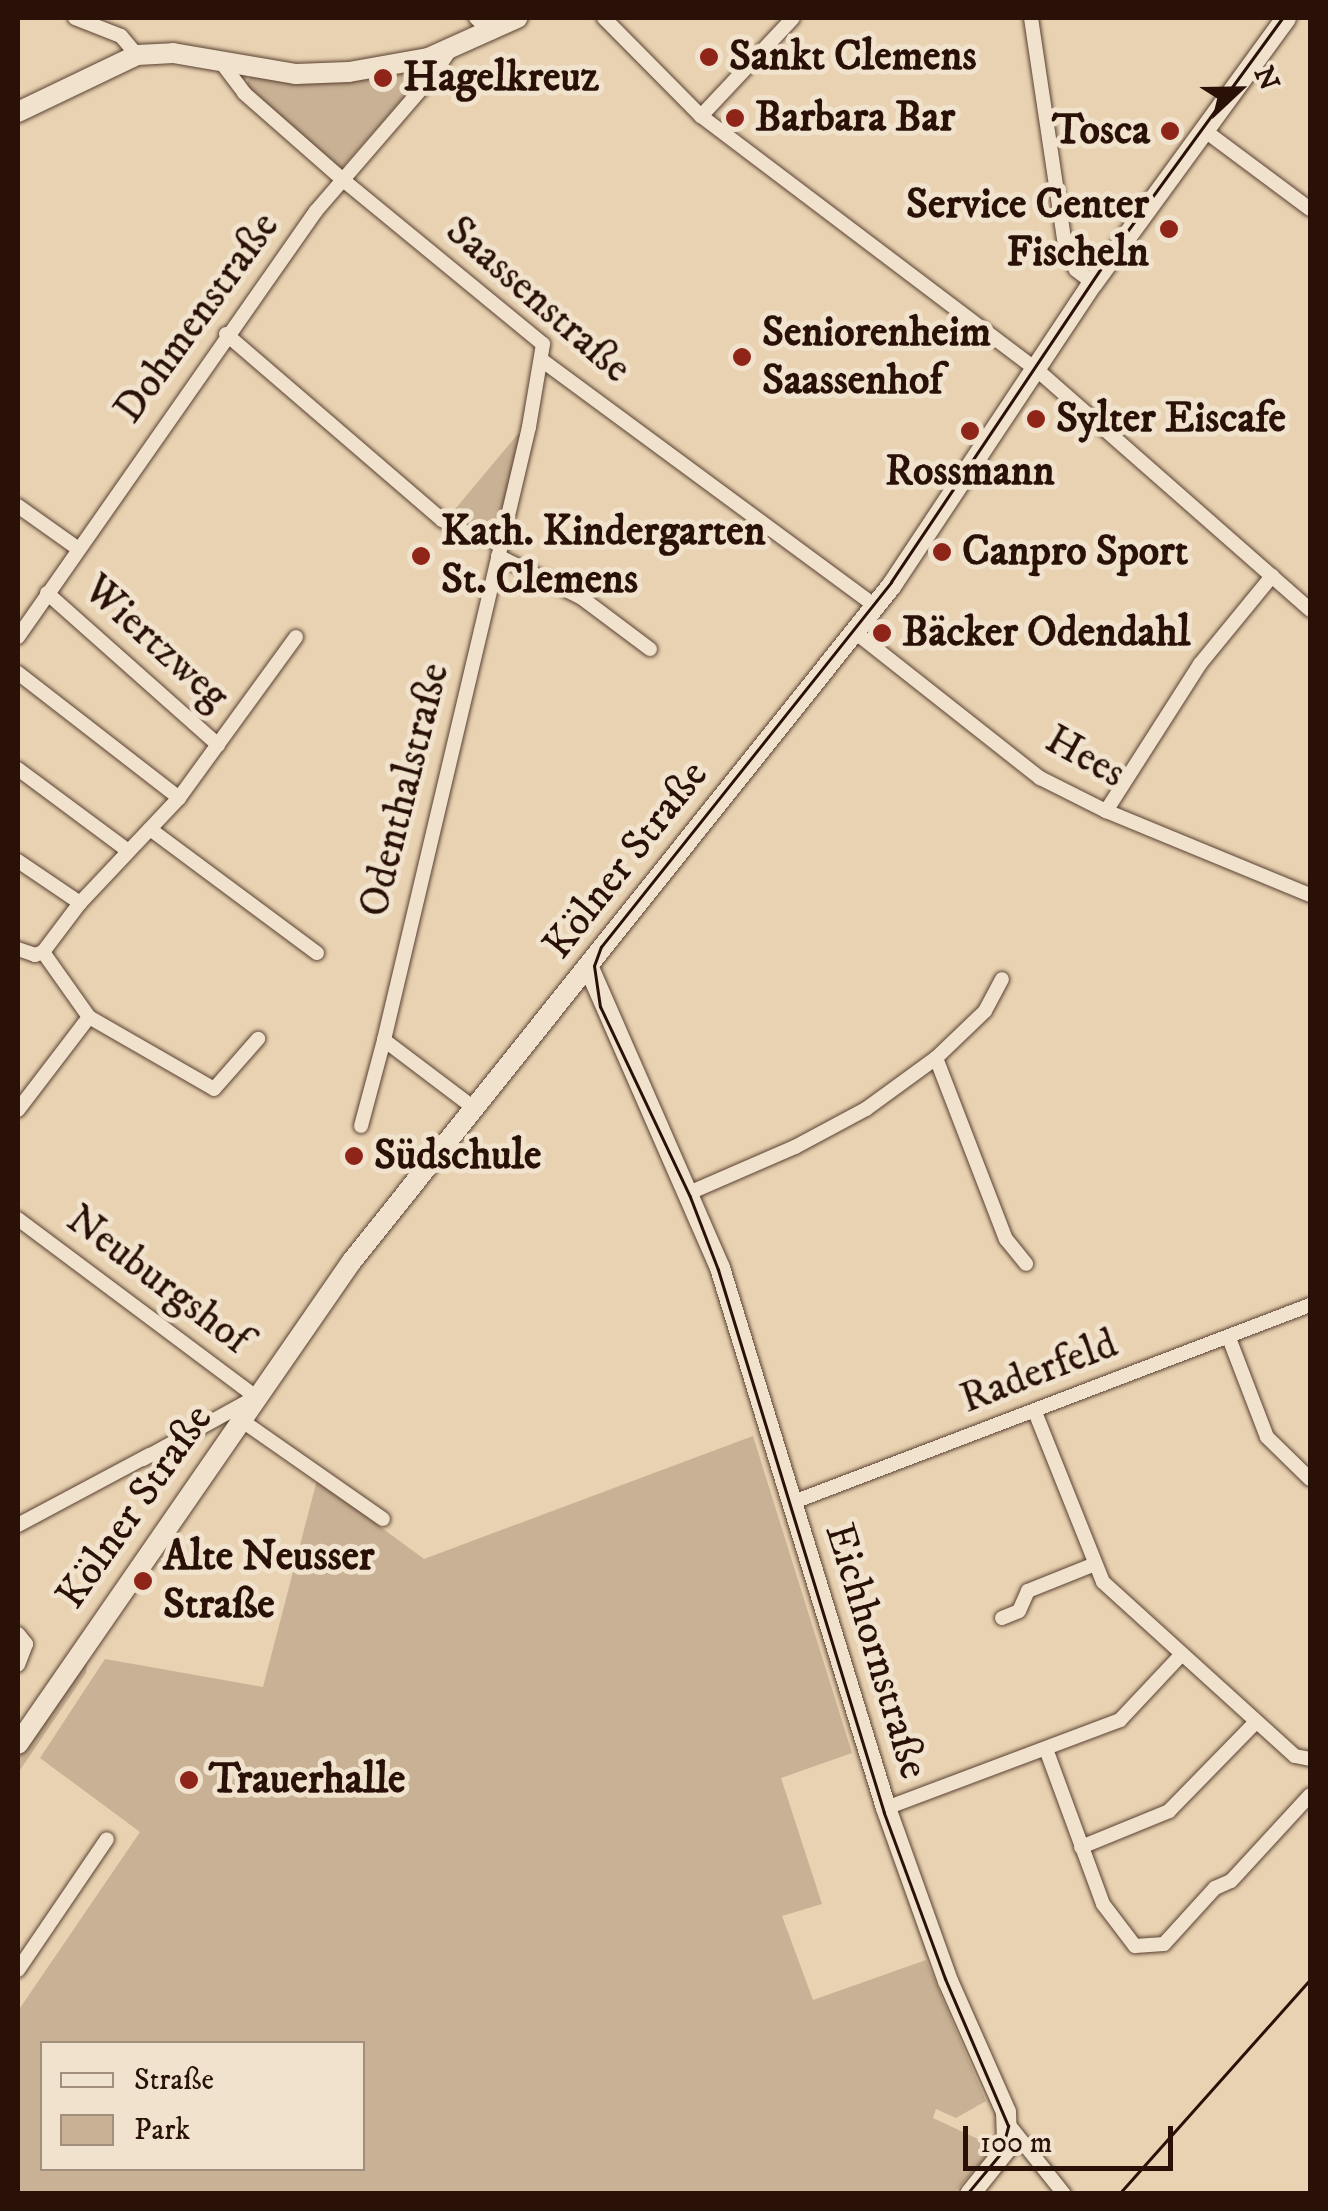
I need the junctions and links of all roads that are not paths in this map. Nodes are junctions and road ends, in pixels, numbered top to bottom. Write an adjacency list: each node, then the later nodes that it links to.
1 (75, 18): 8 (street)
2 (517, 18): 7 (main road)
3 (604, 18): 12 (street)
4 (793, 18): 12 (street)
5 (1031, 18): 16 (street)
6 (1286, 18): 13 (main road, Kölner Straße)
7 (484, 25): 9 (main road)
8 (137, 55): 10 (main road); 11 (main road)
9 (438, 55): 10 (main road); 14 (street, Dohmenstraße)
10 (220, 62): 14 (street, Saassenstraße)
11 (18, 112)
12 (702, 116): 19 (street)
13 (1204, 130): 15 (street); 16 (main road, Kölner Straße)
14 (342, 179): 17 (street, Dohmenstraße); 18 (street, Saassenstraße)
15 (1310, 209)
16 (1093, 284): 19 (main road, Kölner Straße)
17 (226, 334): 21 (street, Dohmenstraße); 22 (street)
18 (543, 361): 22 (street, Odenthalstraße); 25 (street, Saassenstraße)
19 (1036, 369): 23 (street); 25 (main road, Kölner Straße)
20 (18, 506): 21 (street)
21 (78, 548): 24 (street, Dohmenstraße)
22 (499, 549): 30 (street); 50 (street, Odenthalstraße)
23 (1272, 576): 26 (street); 35 (street)
24 (47, 594): 28 (street, Dohmenstraße); 32 (street, Wiertzweg)
25 (875, 606): 27 (main road, Kölner Straße)
26 (1310, 610)
27 (855, 632): 35 (street, Hees); 44 (main road, Kölner Straße)
28 (18, 637)
29 (296, 637): 32 (street)
30 (650, 649)
31 (18, 673): 34 (street)
32 (218, 745): 34 (street)
33 (18, 769): 37 (street)
34 (179, 798): 36 (street)
35 (1106, 811): 39 (street, Hees)
36 (150, 829): 37 (street); 43 (street)
37 (127, 850): 40 (street)
38 (18, 861): 40 (street)
39 (1310, 894)
40 (80, 903): 42 (street)
41 (18, 948): 42 (street)
42 (43, 952): 48 (street)
43 (317, 953)
44 (590, 968): 46 (main road, Kölner Straße); 47 (main road, Eichhornstraße)
45 (1002, 980): 51 (street)
46 (562, 1001): 47 (main road); 52 (main road, Kölner Straße)
47 (608, 1010): 55 (main road, Eichhornstraße)
48 (89, 1017): 49 (street); 53 (street)
49 (258, 1039)
50 (384, 1040): 52 (street); 54 (street, Odenthalstraße)
51 (936, 1058): 55 (street); 57 (street)
52 (474, 1108): 60 (main road, Kölner Straße)
53 (18, 1110)
54 (361, 1126)
55 (689, 1193): 64 (main road, Eichhornstraße)
56 (18, 1219): 60 (street, Neuburgshof)
57 (1026, 1264)
58 (1310, 1306): 59 (street, Raderfeld)
59 (1229, 1338): 61 (street, Raderfeld); 63 (street)
60 (256, 1397): 62 (main road, Kölner Straße); 66 (street)
61 (1036, 1412): 64 (street, Raderfeld); 67 (street)
62 (241, 1420): 65 (street); 73 (main road, Kölner Straße)
63 (1310, 1478)
64 (791, 1503): 77 (main road, Eichhornstraße)
65 (383, 1520)
66 (18, 1525)
67 (1095, 1564): 68 (street); 70 (street)
68 (1002, 1618)
69 (18, 1634): 71 (street)
70 (1181, 1655): 72 (street); 74 (street)
71 (18, 1665)
72 (1256, 1722): 75 (street); 79 (street)
73 (18, 1744)
74 (1046, 1750): 77 (street); 79 (street)
75 (1310, 1759)
76 (1310, 1795): 79 (street)
77 (886, 1808): 81 (main road, Eichhornstraße)
78 (107, 1839): 80 (street)
79 (1081, 1847)
80 (18, 1970)
81 (1010, 2125): 82 (main road); 83 (street, Eichhornstraße)
82 (970, 2194)
83 (1064, 2194)

